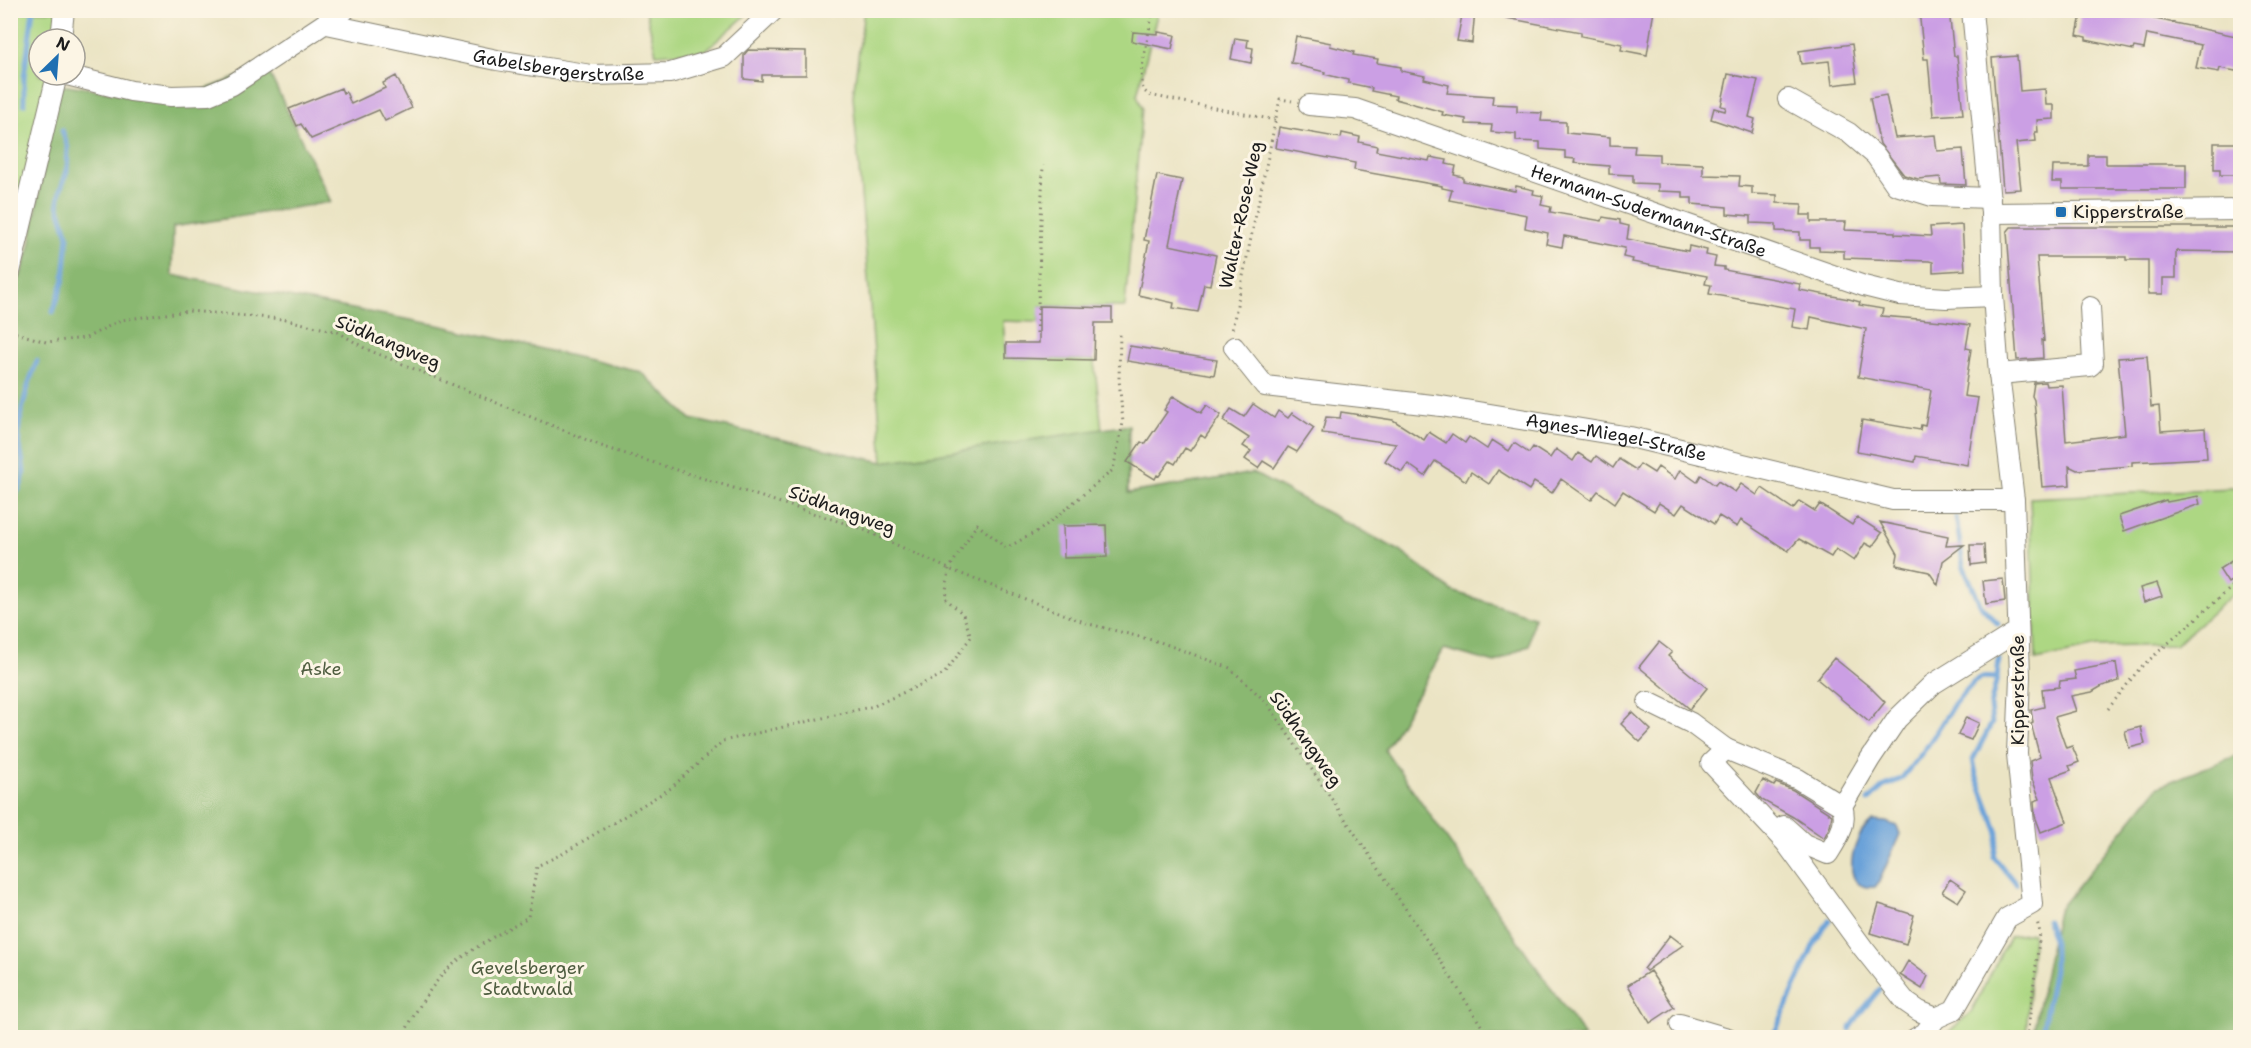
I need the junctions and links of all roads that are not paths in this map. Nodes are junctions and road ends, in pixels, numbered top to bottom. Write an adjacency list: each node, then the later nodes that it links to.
1 (64, 10): 6 (street)
2 (345, 10): 5 (street)
3 (774, 10): 5 (street, Gabelsbergerstraße)
4 (1972, 10): 11 (street, Kipperstraße)
5 (327, 24): 7 (street)
6 (62, 27)
7 (87, 80)
8 (54, 87): 13 (street)
9 (1788, 99): 11 (street)
10 (1308, 105): 14 (street, Hermann-Sudermann-Straße)
11 (1990, 206): 12 (street); 14 (street, Kipperstraße)
12 (2241, 210)
13 (10, 272)
14 (1993, 296): 17 (street, Kipperstraße)
15 (2090, 307): 17 (street)
16 (1232, 340): 18 (street, Agnes-Miegel-Straße)
17 (1999, 374): 18 (street, Kipperstraße)
18 (2014, 500): 19 (street, Kipperstraße)
19 (2018, 631): 22 (street); 24 (street, Kipperstraße)
20 (1648, 702): 21 (street)
21 (1726, 749): 22 (street); 23 (street)
22 (1842, 806): 23 (street)
23 (1757, 812): 24 (street)
24 (1936, 1018): 27 (street)
25 (1680, 1024): 26 (street)
26 (1728, 1038)
27 (1916, 1038)

